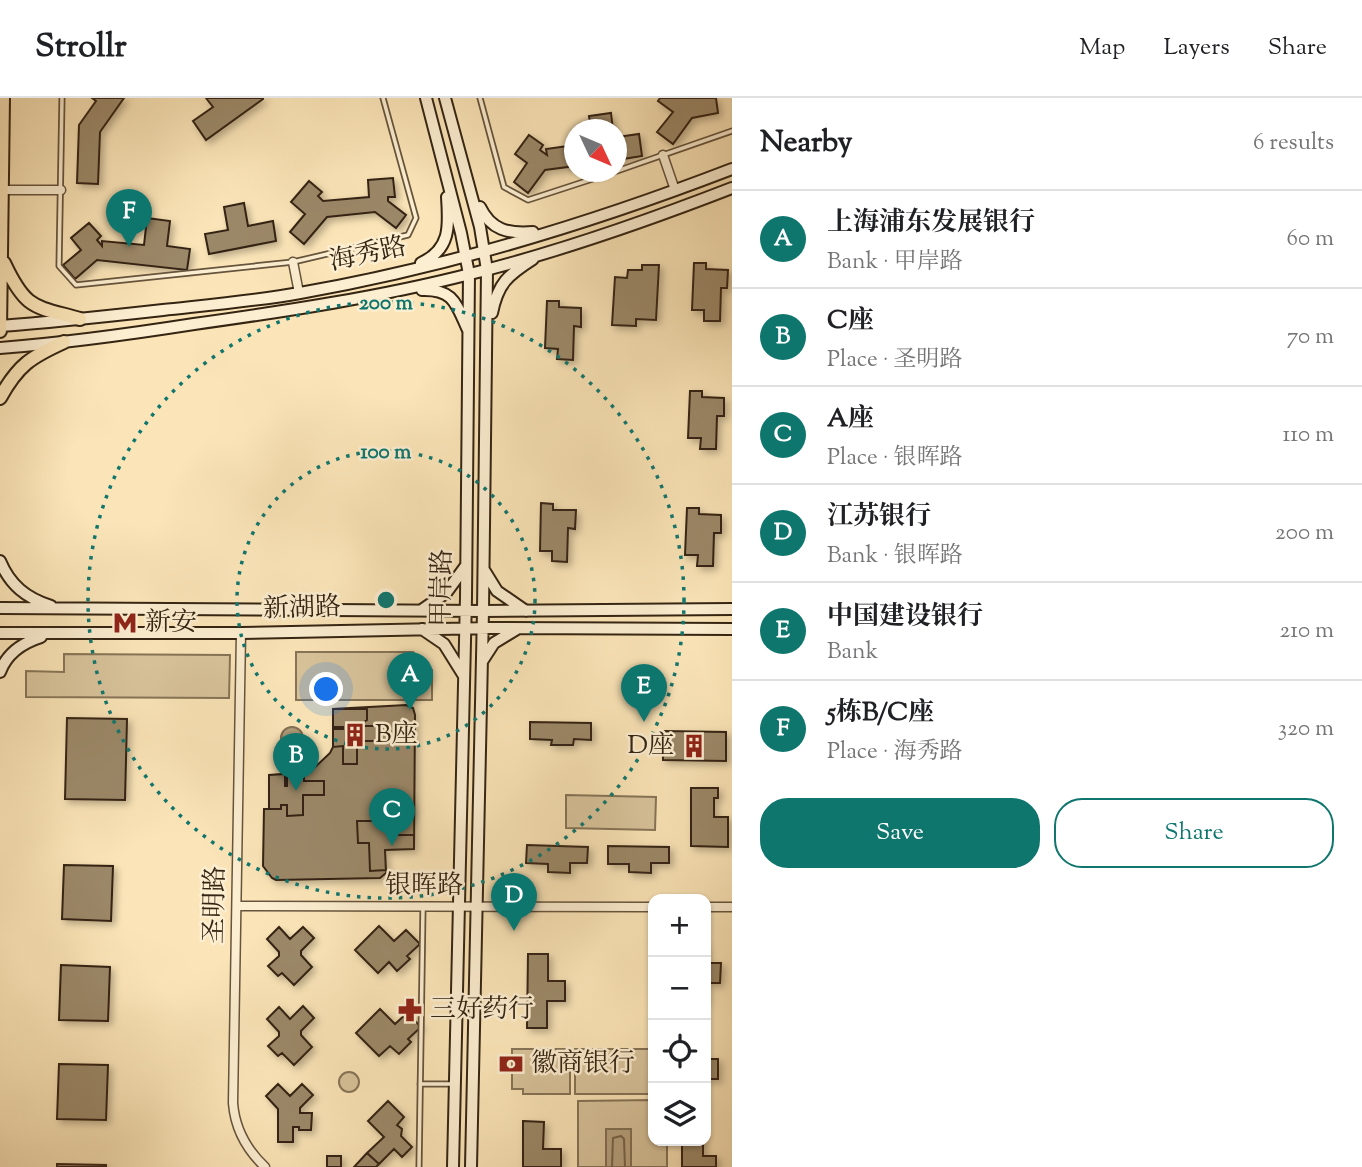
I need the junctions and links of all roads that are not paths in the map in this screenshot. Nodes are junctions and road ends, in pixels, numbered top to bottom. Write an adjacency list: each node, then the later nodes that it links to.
1 (3, 98): 14 (main road)
2 (62, 98): 15 (lane)
3 (383, 98): 23 (lane)
4 (426, 98): 9 (main road, 甲岸路)
5 (445, 98): 16 (main road, 甲岸路)
6 (481, 98): 12 (lane)
7 (732, 131): 8 (lane)
8 (663, 155): 10 (lane); 17 (street)
9 (445, 167): 21 (main road, 甲岸路); 25 (main road)
10 (627, 167)
11 (732, 169): 17 (main road, 海秀路)
12 (582, 182)
13 (732, 188): 20 (main road, 海秀路)
14 (2, 190): 15 (street); 22 (main road)
15 (61, 190): 23 (lane)
16 (470, 190): 18 (main road); 19 (main road, 甲岸路)
17 (675, 190): 18 (main road, 海秀路)
18 (556, 230): 19 (main road, 海秀路)
19 (485, 251): 21 (main road, 海秀路); 24 (main road, 甲岸路)
20 (544, 252): 24 (main road, 海秀路); 32 (main road)
21 (467, 256): 25 (main road, 海秀路); 26 (main road, 甲岸路)
22 (2, 258): 29 (main road); 30 (main road)
23 (293, 262): 28 (street)
24 (487, 270): 26 (main road, 海秀路); 32 (main road, 甲岸路)
25 (402, 272): 28 (main road, 海秀路)
26 (469, 274): 27 (main road, 海秀路); 31 (main road, 甲岸路)
27 (394, 291): 31 (main road); 33 (main road, 海秀路)
28 (299, 293): 29 (main road, 海秀路)
29 (80, 319): 30 (main road, 海秀路)
30 (0, 328)
31 (469, 333): 37 (main road, 甲岸路)
32 (488, 333): 36 (main road, 甲岸路)
33 (64, 342): 34 (main road, 海秀路); 35 (main road)
34 (0, 348)
35 (0, 398)
36 (485, 494): 37 (main road); 40 (main road, 甲岸路)
37 (467, 496): 39 (main road, 甲岸路)
38 (0, 561): 43 (main road)
39 (466, 564): 45 (main road); 46 (main road, 甲岸路)
40 (483, 569): 47 (main road, 甲岸路); 48 (main road)
41 (0, 608): 43 (main road, 新湖路)
42 (732, 609): 44 (main road, 新湖路)
43 (68, 610): 45 (main road, 新湖路)
44 (608, 610): 48 (main road, 新湖路); 53 (main road)
45 (420, 611): 46 (main road, 新湖路)
46 (466, 611): 47 (main road, 新湖路); 50 (main road, 甲岸路)
47 (483, 611): 48 (main road, 新湖路); 51 (main road, 甲岸路)
48 (526, 611)
49 (419, 628): 50 (main road, 新湖路); 56 (main road, 新湖路); 60 (main road)
50 (465, 628): 51 (main road, 新湖路); 60 (main road, 甲岸路)
51 (482, 628): 52 (main road, 新湖路); 58 (main road, 甲岸路)
52 (523, 628): 53 (main road, 新湖路); 58 (main road)
53 (607, 628): 54 (main road, 新湖路)
54 (732, 629)
55 (0, 633): 57 (main road, 新湖路)
56 (242, 633): 57 (main road, 新湖路); 61 (street, 圣明路)
57 (54, 634): 59 (main road)
58 (481, 669): 64 (main road, 甲岸路)
59 (0, 672)
60 (464, 676): 63 (main road, 甲岸路)
61 (237, 906): 62 (street, 银晖路); 70 (street, 圣明路)
62 (424, 907): 63 (street, 银晖路); 68 (lane)
63 (458, 907): 64 (street, 银晖路); 69 (main road, 甲岸路)
64 (476, 907): 65 (street, 银晖路); 73 (main road, 甲岸路)
65 (648, 907)
66 (711, 907): 67 (street)
67 (732, 907)
68 (420, 1084): 69 (lane); 71 (lane)
69 (454, 1084): 72 (main road, 甲岸路)
70 (265, 1167)
71 (419, 1167)
72 (453, 1167)
73 (471, 1167)

